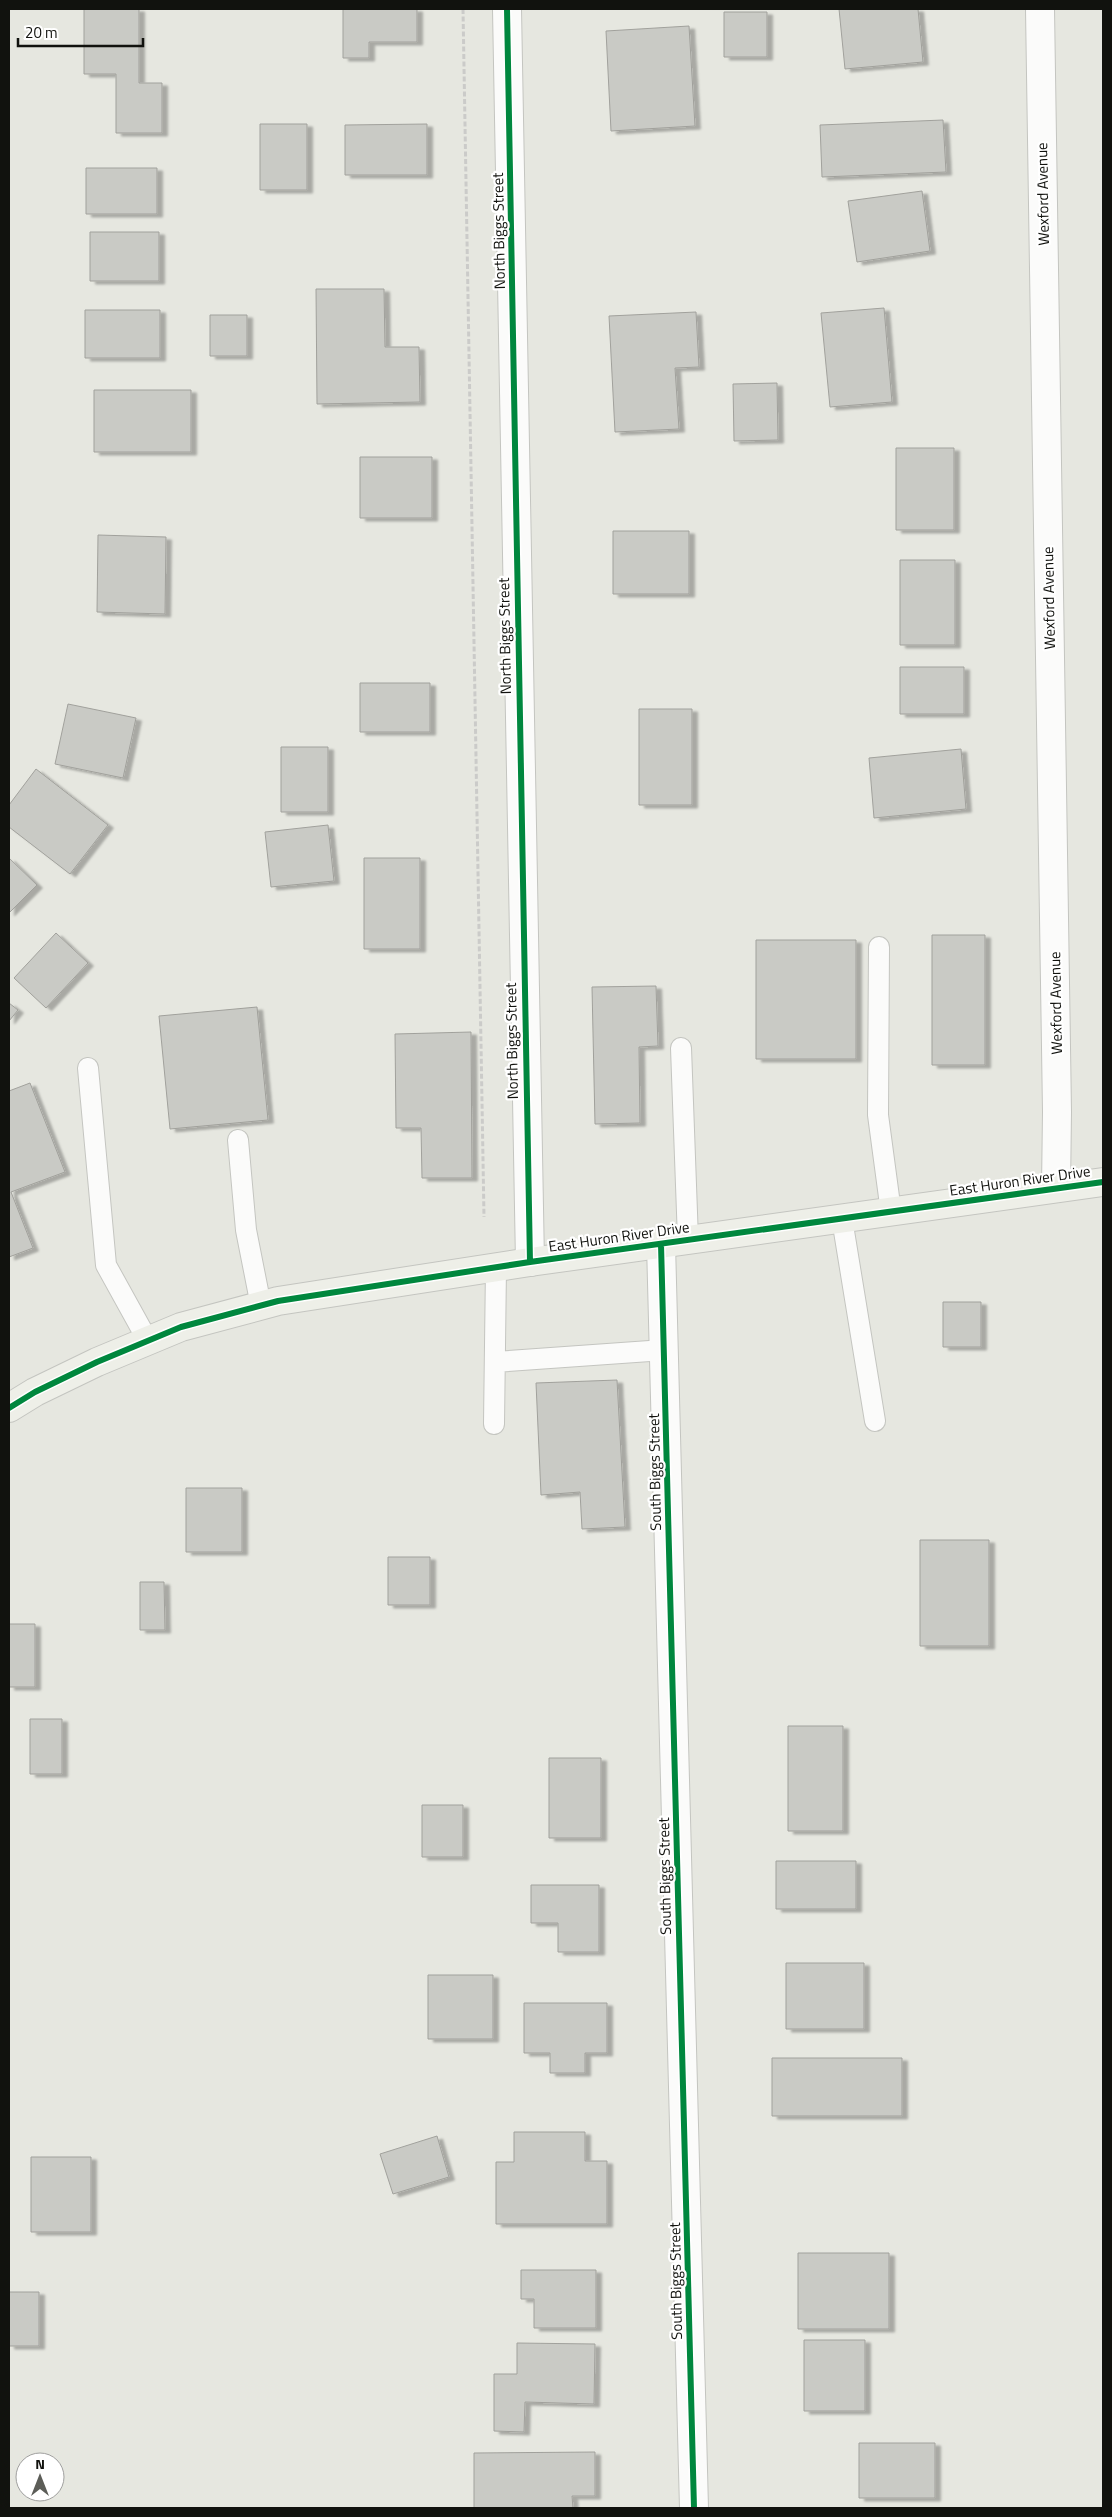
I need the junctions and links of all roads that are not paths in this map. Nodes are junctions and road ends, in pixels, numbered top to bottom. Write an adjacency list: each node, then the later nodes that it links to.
1 (507, 9): 13 (street, North Biggs Street)
2 (1040, 9): 8 (street, Wexford Avenue)
3 (879, 947): 9 (lane)
4 (681, 1048): 11 (lane)
5 (88, 1068): 16 (lane)
6 (238, 1140): 15 (lane)
7 (1103, 1182): 8 (main road, East Huron River Drive)
8 (1056, 1188): 9 (main road, East Huron River Drive)
9 (891, 1212): 10 (main road, East Huron River Drive)
10 (842, 1219): 11 (main road, East Huron River Drive); 20 (lane)
11 (688, 1240): 12 (main road, East Huron River Drive)
12 (661, 1244): 13 (main road, East Huron River Drive); 17 (street, South Biggs Street)
13 (530, 1262): 14 (main road, East Huron River Drive)
14 (496, 1267): 15 (main road, East Huron River Drive); 18 (lane)
15 (261, 1306): 16 (main road, East Huron River Drive)
16 (148, 1341): 19 (main road, East Huron River Drive)
17 (664, 1350): 18 (lane); 22 (street, South Biggs Street)
18 (495, 1362): 21 (lane)
19 (9, 1408)
20 (875, 1421)
21 (494, 1424)
22 (694, 2508)

